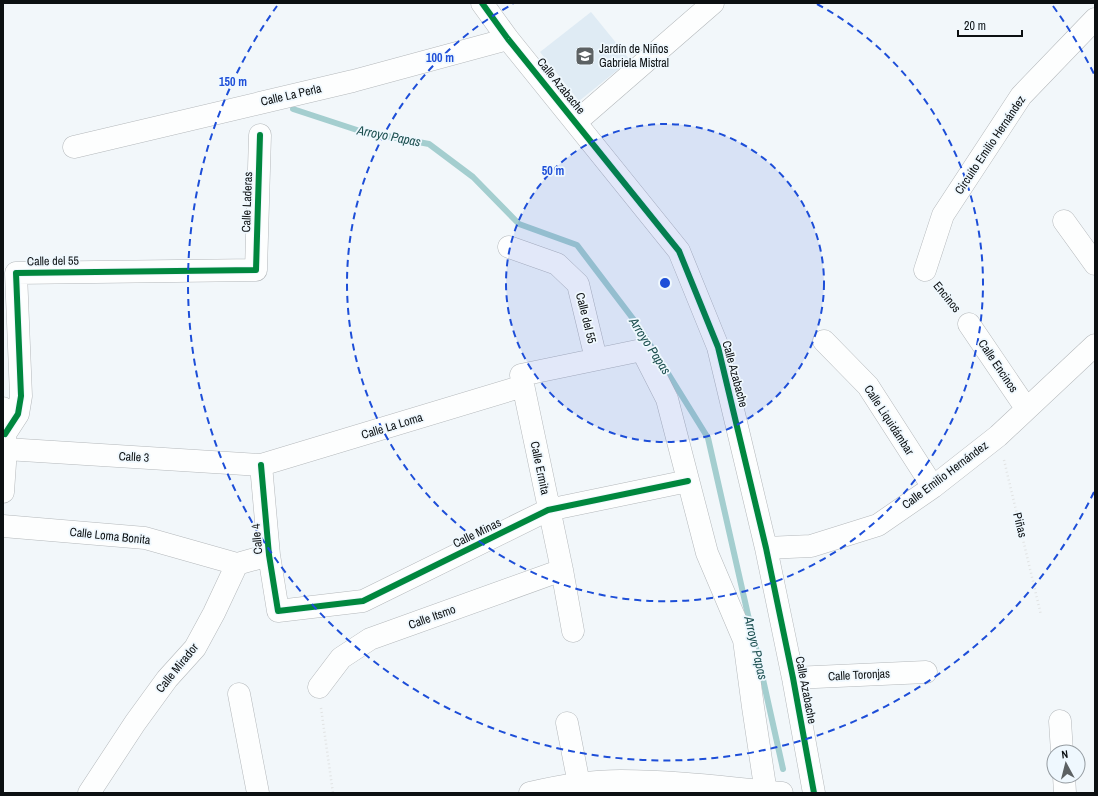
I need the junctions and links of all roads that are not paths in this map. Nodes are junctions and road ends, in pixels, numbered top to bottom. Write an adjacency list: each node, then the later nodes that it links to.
1 (482, 3): 4 (street, Calle Azabache)
2 (713, 3): 5 (street)
3 (1095, 19): 12 (street, Circuito Emilio Hernández)
4 (508, 39): 5 (street, Calle Azabache); 7 (street, Calle La Perla)
5 (576, 122): 27 (street, Calle Azabache)
6 (260, 135): 11 (street, Calle Laderas)
7 (74, 147)
8 (1064, 221): 10 (street)
9 (509, 247): 16 (street, Calle del 55)
10 (1095, 264)
11 (256, 270): 20 (street, Calle del 55)
12 (925, 270)
13 (970, 324): 19 (street, Calle Encinos)
14 (824, 341): 23 (street, Calle Liquidámbar)
15 (1095, 345): 19 (street, Calle Emilio Hernández)
16 (596, 359): 17 (street, Calle La Loma); 22 (street, Calle La Loma)
17 (522, 381): 21 (street, Calle La Loma); 25 (street, Calle Ermita)
18 (3, 408): 20 (street)
19 (1026, 408): 23 (street, Calle Emilio Hernández)
20 (6, 442): 21 (street, Calle 3); 24 (street)
21 (261, 465): 28 (street, Calle 4)
22 (688, 481): 25 (street, Calle Minas); 41 (street)
23 (933, 487): 27 (street, Calle Emilio Hernández)
24 (3, 492)
25 (548, 510): 30 (street, Calle Ermita); 31 (street, Calle Minas)
26 (3, 526): 29 (street, Calle Loma Bonita)
27 (766, 548): 34 (street, Calle Azabache)
28 (269, 555): 29 (street); 31 (street, Calle 4)
29 (237, 564): 42 (street, Calle Mirador)
30 (562, 570): 32 (street, Calle Ermita); 35 (street, Calle Itsmo)
31 (278, 612)
32 (573, 631)
33 (926, 672): 34 (street, Calle Toronjas)
34 (792, 678): 45 (street, Calle Azabache)
35 (319, 687)
36 (239, 694): 43 (street)
37 (1060, 721): 39 (street)
38 (567, 723): 40 (street)
39 (1061, 744)
40 (579, 784): 41 (street); 44 (street)
41 (771, 792)
42 (88, 793)
43 (258, 793)
44 (533, 793)
45 (814, 793)

